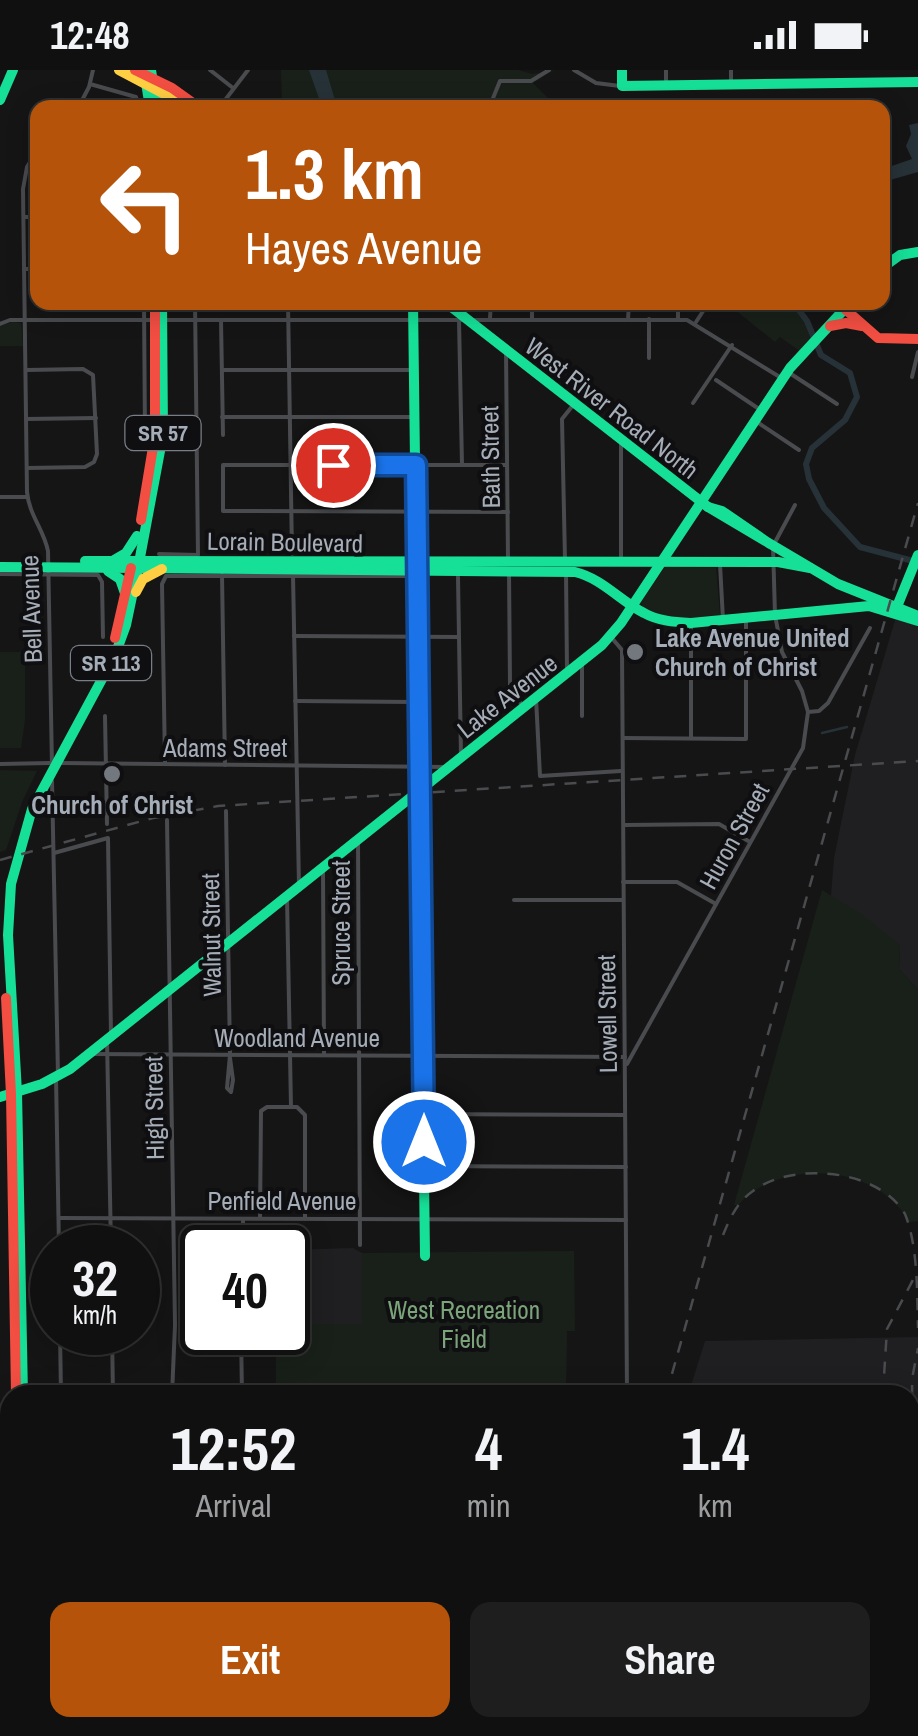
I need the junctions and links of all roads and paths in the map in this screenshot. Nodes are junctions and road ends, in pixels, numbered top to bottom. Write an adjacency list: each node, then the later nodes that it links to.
1 (13, 70): 19 (main road)
2 (93, 70): 13 (street)
3 (119, 70): 11 (main road)
4 (210, 70): 17 (street)
5 (248, 70): 17 (street)
6 (549, 70): 26 (street)
7 (574, 70): 15 (street)
8 (622, 70): 15 (main road)
9 (666, 70): 16 (street)
10 (731, 70): 14 (street)
11 (147, 76): 18 (main road); 24 (main road)
12 (918, 82): 14 (main road)
13 (90, 84): 20 (street); 21 (street)
14 (731, 85): 16 (main road)
15 (622, 86): 16 (main road)
16 (666, 86)
17 (234, 88): 25 (street)
18 (175, 97): 22 (main road); 23 (main road)
19 (0, 100)
20 (82, 100)
21 (137, 100)
22 (159, 100)
23 (179, 100)
24 (187, 100)
25 (225, 100)
26 (492, 100)
27 (30, 164): 28 (street, Bell Avenue)
28 (24, 217): 29 (street); 32 (street, Bell Avenue)
29 (30, 217)
30 (918, 252): 31 (main road)
31 (890, 262)
32 (24, 270): 33 (street); 47 (street, Bell Avenue)
33 (30, 270)
34 (148, 310): 48 (street)
35 (157, 310): 48 (main road, SR 57)
36 (194, 310): 49 (street)
37 (288, 310): 51 (street)
38 (413, 310): 52 (main road)
39 (453, 310): 53 (main road, West River Road North)
40 (490, 310): 54 (street)
41 (532, 310): 55 (street)
42 (629, 310): 56 (street)
43 (678, 310): 58 (street)
44 (704, 310): 59 (street)
45 (841, 310): 62 (main road, Lake Avenue)
46 (849, 310): 61 (main road)
47 (25, 320): 48 (street); 60 (street); 68 (street, Bell Avenue)
48 (154, 320): 49 (street); 85 (street); 100 (main road, SR 57); 110 (main road, SR 57)
49 (195, 320): 50 (street); 102 (street)
50 (221, 320): 51 (street); 69 (street)
51 (288, 320): 52 (street); 70 (street)
52 (413, 320): 53 (street); 71 (main road)
53 (463, 320): 54 (street); 65 (main road, West River Road North); 90 (street)
54 (490, 320): 55 (street)
55 (532, 320): 56 (street)
56 (628, 320): 57 (street)
57 (649, 320): 58 (street); 67 (street)
58 (678, 320): 59 (street)
59 (696, 322): 64 (street)
60 (0, 324)
61 (863, 326): 62 (main road); 63 (main road)
62 (824, 331): 72 (main road, Lake Avenue)
63 (918, 339)
64 (732, 345): 72 (street); 76 (street)
65 (506, 350): 75 (main road, West River Road North); 91 (street, Bath Street)
66 (918, 352): 73 (street)
67 (649, 358)
68 (26, 370): 81 (street); 83 (street, Bell Avenue)
69 (222, 370): 70 (street); 82 (street)
70 (289, 370): 71 (street); 79 (street)
71 (414, 370): 80 (main road)
72 (785, 376): 77 (street); 78 (main road, Lake Avenue)
73 (912, 378)
74 (716, 380): 78 (street)
75 (574, 404): 86 (main road, West River Road North); 115 (street)
76 (693, 404)
77 (836, 404)
78 (759, 416): 87 (street); 95 (main road, Lake Avenue)
79 (290, 417): 80 (street); 82 (street); 88 (street)
80 (415, 417): 89 (main road)
81 (96, 418): 83 (street); 92 (street)
82 (222, 418): 84 (street)
83 (26, 419): 92 (street, Bell Avenue)
84 (223, 435)
85 (145, 436)
86 (620, 440): 95 (main road, West River Road North); 108 (street)
87 (799, 450)
88 (291, 465): 89 (street); 97 (street); 97 (street)
89 (416, 465): 90 (street); 98 (main road)
90 (462, 465): 91 (street)
91 (507, 465): 99 (street, Bath Street)
92 (27, 468): 94 (street, Bell Avenue)
93 (0, 497): 94 (street)
94 (27, 497): 113 (street, Bell Avenue)
95 (705, 505): 101 (main road, West River Road North); 105 (main road, Lake Avenue)
96 (796, 506): 101 (street)
97 (292, 512): 98 (street); 103 (street)
98 (417, 512): 99 (street); 117 (main road)
99 (508, 512): 112 (street, Bath Street)
100 (138, 536): 109 (main road); 110 (main road, SR 113)
101 (771, 545): 107 (street); 116 (main road, West River Road North)
102 (159, 554)
103 (292, 554)
104 (918, 555): 125 (main road)
105 (662, 562): 106 (main road, Lorain Boulevard); 108 (main road, Lorain Boulevard); 123 (main road, Lake Avenue)
106 (720, 562): 107 (main road, Lorain Boulevard); 129 (street)
107 (773, 562): 116 (main road, Lorain Boulevard); 126 (street)
108 (621, 563): 115 (main road, Lorain Boulevard)
109 (105, 565): 110 (main road, Lorain Boulevard); 113 (main road, Lorain Boulevard); 122 (main road)
110 (135, 565): 114 (main road, Lorain Boulevard); 117 (main road, Lorain Boulevard); 122 (main road, SR 113)
111 (0, 567): 113 (main road, Lorain Boulevard)
112 (508, 567): 115 (main road, Lorain Boulevard); 117 (main road, Lorain Boulevard); 142 (street, Bath Street)
113 (48, 568): 132 (street, Lorain Boulevard); 149 (street, Bell Avenue)
114 (162, 568): 117 (main road, Lorain Boulevard); 122 (main road)
115 (566, 568): 123 (main road, Lorain Boulevard); 138 (street)
116 (810, 568): 121 (main road, West River Road North)
117 (418, 570): 119 (street, Lorain Boulevard); 135 (main road)
118 (222, 575): 119 (street, Lorain Boulevard); 152 (street); 153 (street)
119 (293, 576): 133 (street)
120 (458, 577): 136 (street)
121 (853, 592): 124 (main road); 125 (main road, West River Road North)
122 (128, 600): 187 (main road, SR 113)
123 (633, 606): 130 (main road); 134 (main road, Lake Avenue)
124 (851, 608): 125 (main road); 126 (main road)
125 (896, 610): 128 (main road, West River Road North)
126 (774, 615): 127 (main road); 143 (street)
127 (746, 618): 129 (main road); 147 (street)
128 (918, 619)
129 (723, 620): 130 (main road)
130 (691, 623): 147 (street)
131 (870, 628): 143 (street)
132 (103, 636)
133 (294, 636): 135 (street); 140 (street)
134 (611, 636): 137 (main road, Lake Avenue); 146 (street, Lowell Street)
135 (419, 637): 136 (street); 141 (main road)
136 (459, 637): 148 (street)
137 (582, 662): 138 (main road, Lake Avenue); 145 (street)
138 (567, 674): 139 (main road, Lake Avenue)
139 (536, 698): 142 (main road, Lake Avenue); 157 (street)
140 (295, 701): 141 (street); 154 (street)
141 (420, 702): 155 (main road)
142 (523, 708): 148 (main road, Lake Avenue)
143 (808, 712): 164 (street, Huron Street)
144 (105, 716): 151 (street)
145 (582, 716)
146 (622, 738): 147 (street); 157 (street, Lowell Street)
147 (692, 739)
148 (461, 758): 156 (main road, Lake Avenue)
149 (52, 763): 150 (street, Adams Street); 151 (street, Adams Street); 165 (street, Bell Avenue)
150 (0, 764)
151 (106, 764): 152 (street, Adams Street); 161 (street)
152 (166, 765): 153 (street, Adams Street)
153 (226, 766): 154 (street, Adams Street)
154 (297, 766): 155 (street, Adams Street); 168 (street)
155 (421, 767): 156 (street, Adams Street); 158 (main road)
156 (449, 768): 158 (main road, Lake Avenue)
157 (623, 771): 162 (street, Lowell Street)
158 (421, 789): 163 (main road, Lake Avenue); 183 (main road)
159 (226, 811): 173 (street, Walnut Street)
160 (167, 820): 174 (street, High Street)
161 (107, 824)
162 (623, 825): 164 (street); 167 (street, Lowell Street)
163 (358, 840): 166 (main road, Lake Avenue); 182 (street, Spruce Street)
164 (750, 842): 172 (street, Huron Street)
165 (54, 853): 175 (street); 186 (street, Bell Avenue)
166 (323, 869): 168 (main road, Lake Avenue); 180 (street)
167 (623, 882): 171 (street, Lowell Street); 172 (street)
168 (299, 887): 169 (main road, Lake Avenue)
169 (287, 896): 173 (main road, Lake Avenue); 179 (street)
170 (514, 900): 171 (street)
171 (623, 900): 184 (street, Lowell Street)
172 (716, 904): 185 (street, Huron Street)
173 (228, 943): 174 (main road, Lake Avenue); 181 (street, Walnut Street)
174 (170, 990): 175 (main road, Lake Avenue); 178 (street, High Street)
175 (109, 1038): 176 (main road, Lake Avenue); 177 (street)
176 (88, 1054): 177 (street, Woodland Avenue); 186 (main road, Lake Avenue)
177 (108, 1054): 178 (street, Woodland Avenue); 194 (street)
178 (171, 1054): 181 (street, Woodland Avenue); 195 (street, High Street)
179 (290, 1055): 180 (street, Woodland Avenue); 181 (street, Woodland Avenue); 188 (street)
180 (324, 1055): 182 (street, Woodland Avenue)
181 (230, 1056): 181 (street, Walnut Street)
182 (359, 1056): 183 (street, Woodland Avenue); 199 (street, Spruce Street)
183 (423, 1056): 184 (street, Woodland Avenue); 189 (main road)
184 (625, 1057): 185 (street, Lowell Street)
185 (625, 1068): 190 (street, Lowell Street)
186 (58, 1076): 187 (main road, Lake Avenue); 193 (street, Bell Avenue)
187 (10, 1095): 210 (main road, SR 113)
188 (291, 1107): 197 (street); 198 (street)
189 (424, 1114): 190 (street); 191 (main road)
190 (625, 1115): 192 (street, Lowell Street)
191 (424, 1166): 192 (street); 200 (main road)
192 (626, 1167): 201 (street, Lowell Street)
193 (58, 1218): 194 (street, Penfield Avenue); 202 (street, Bell Avenue)
194 (110, 1218): 195 (street, Penfield Avenue); 203 (street)
195 (174, 1218): 196 (street, Penfield Avenue); 213 (street, High Street)
196 (243, 1219): 197 (street, Penfield Avenue); 204 (street)
197 (260, 1219): 198 (street, Penfield Avenue)
198 (305, 1219): 199 (street, Penfield Avenue)
199 (360, 1220): 200 (street, Penfield Avenue); 205 (street, Spruce Street)
200 (424, 1220): 201 (street, Penfield Avenue); 206 (main road)
201 (626, 1220): 215 (street, Lowell Street)
202 (58, 1225)
203 (110, 1225)
204 (243, 1225)
205 (360, 1246)
206 (425, 1256)
207 (60, 1355): 211 (street)
208 (112, 1355): 212 (street)
209 (241, 1355): 214 (street)
210 (19, 1385)
211 (61, 1385)
212 (113, 1385)
213 (172, 1385)
214 (242, 1385)
215 (627, 1385)

